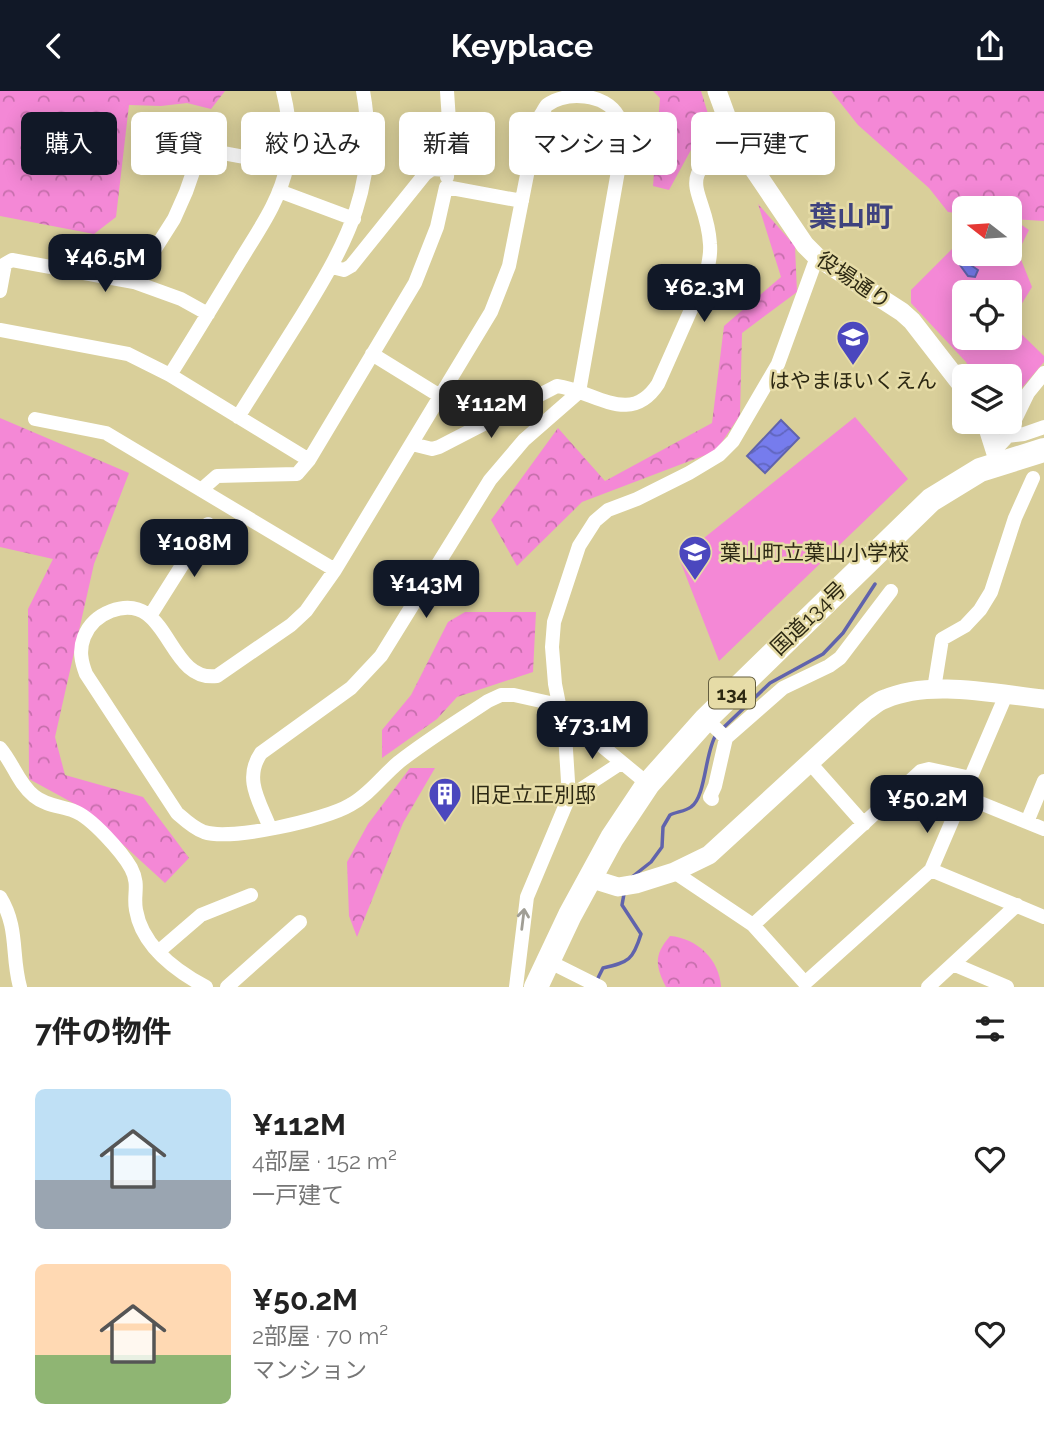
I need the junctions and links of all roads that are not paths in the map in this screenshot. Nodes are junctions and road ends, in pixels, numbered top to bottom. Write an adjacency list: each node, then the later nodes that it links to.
1 (283, 91): 5 (street)
2 (363, 91): 17 (street)
3 (447, 91): 6 (street)
4 (717, 91): 7 (street, 役場通り)
5 (286, 112)
6 (448, 112)
7 (725, 112)
8 (241, 156): 20 (street)
9 (284, 175): 15 (street)
10 (424, 175): 19 (street)
11 (447, 175): 14 (street)
12 (697, 175): 28 (street)
13 (758, 175): 18 (street, 役場通り)
14 (446, 187): 16 (street); 24 (street)
15 (279, 191): 17 (street); 22 (street)
16 (522, 201): 28 (street); 29 (street)
17 (354, 219): 19 (street)
18 (817, 257): 25 (street, 役場通り); 47 (street)
19 (332, 267): 30 (street)
20 (134, 282): 21 (street); 22 (street)
21 (0, 291)
22 (208, 314): 27 (street)
23 (0, 330): 27 (street)
24 (372, 354): 29 (street); 37 (street)
25 (952, 373)
26 (1044, 373): 35 (street)
27 (170, 375): 30 (street)
28 (579, 392): 34 (street); 60 (street)
29 (440, 396): 34 (street)
30 (238, 417): 37 (street)
31 (35, 419): 39 (street)
32 (1044, 427): 35 (street)
33 (993, 434): 35 (street)
34 (412, 443): 41 (street)
35 (1001, 449): 36 (highway, 国道134号 / 134); 48 (highway, 国道134号 / 134)
36 (1044, 450)
37 (309, 460): 39 (street)
38 (1033, 478): 44 (street)
39 (201, 490): 41 (street)
40 (208, 524): 43 (street)
41 (335, 570): 43 (street)
42 (891, 591): 48 (street)
43 (150, 616): 60 (street)
44 (933, 688): 45 (street); 51 (street)
45 (1006, 695): 46 (street); 52 (street)
46 (1044, 699)
47 (560, 709): 50 (street); 56 (street); 60 (street)
48 (718, 730): 54 (highway, 国道134号 / 134); 57 (street)
49 (0, 748): 71 (street)
50 (621, 763): 54 (street); 56 (street)
51 (810, 763): 59 (street); 63 (street)
52 (971, 778): 55 (street); 59 (street)
53 (1044, 781): 58 (street)
54 (648, 784): 64 (highway, 国道134号 / 134)
55 (963, 796): 58 (street); 62 (street)
56 (569, 797): 79 (street, one-way to 56)
57 (712, 799)
58 (1027, 822): 61 (street)
59 (864, 824): 70 (street)
60 (270, 828)
61 (1044, 829)
62 (931, 870): 67 (street); 75 (street)
63 (674, 872): 64 (street); 70 (street)
64 (589, 878): 72 (highway, 国道134号 / 134)
65 (251, 895): 71 (street)
66 (0, 897): 76 (street)
67 (1017, 905): 68 (street); 73 (street)
68 (1044, 916)
69 (300, 922): 78 (street)
70 (753, 925): 75 (street)
71 (158, 952): 77 (street)
72 (548, 961): 74 (street); 80 (highway, 国道134号 / 134)
73 (953, 964): 81 (street); 82 (street)
74 (596, 985)
75 (804, 985)
76 (20, 987)
77 (206, 987)
78 (227, 987)
79 (516, 987)
80 (536, 987)
81 (928, 987)
82 (1007, 987)

